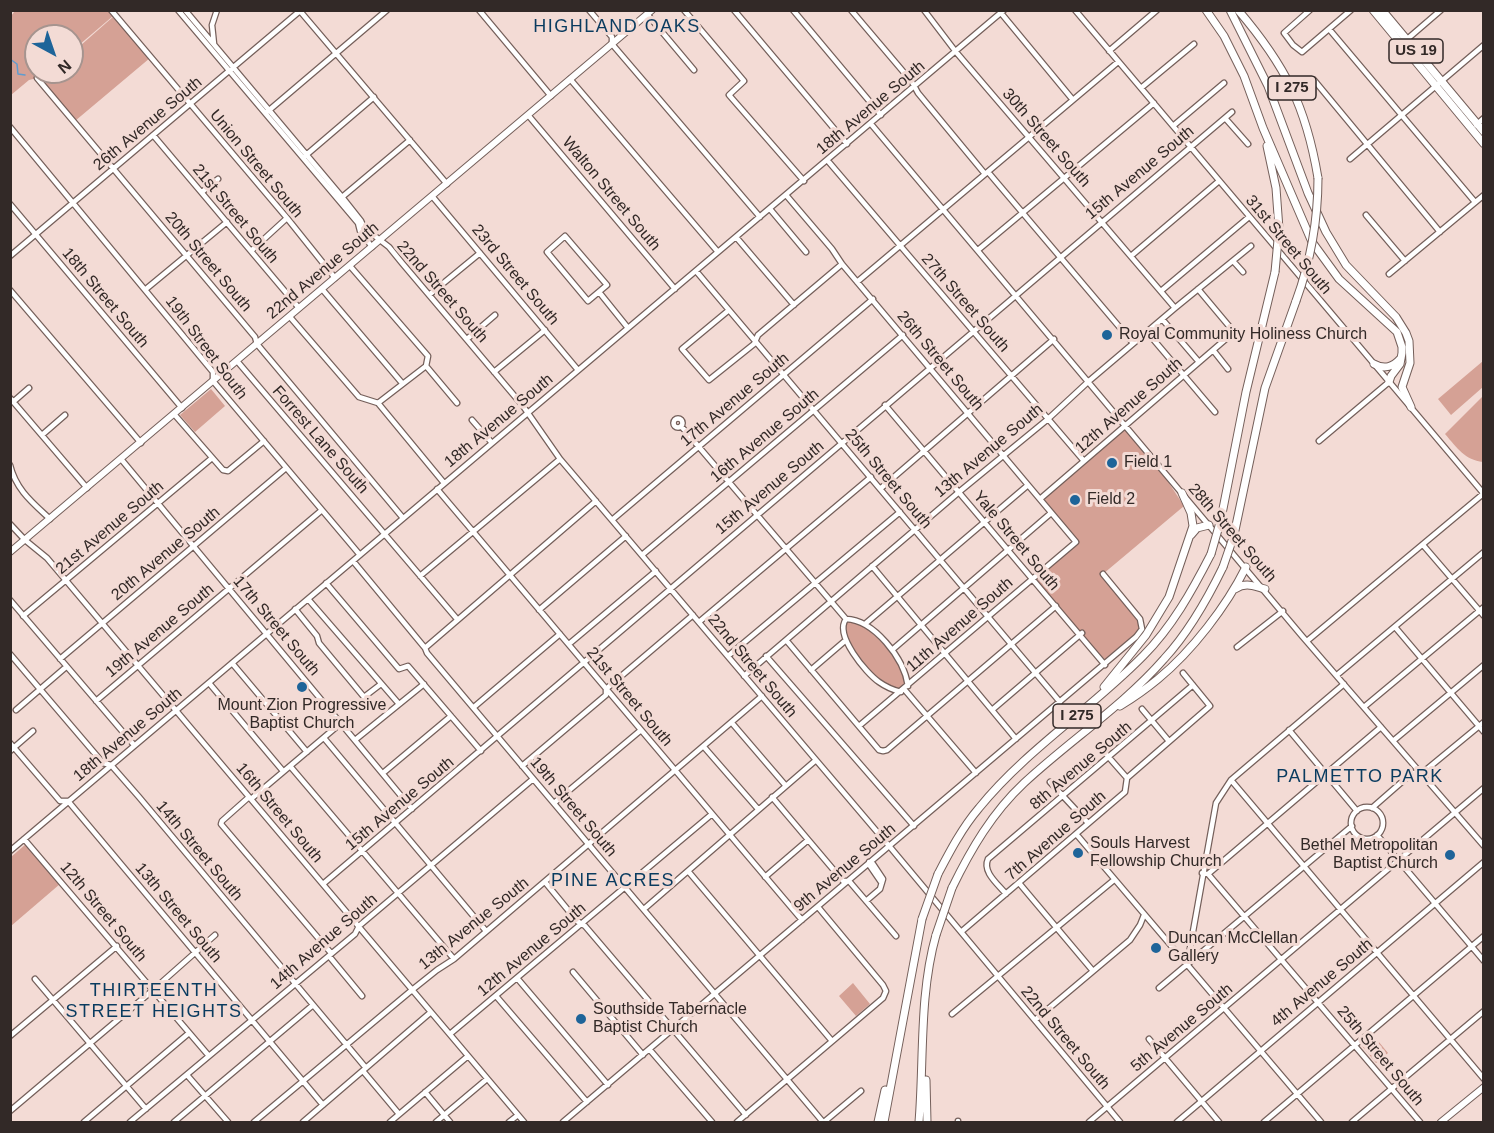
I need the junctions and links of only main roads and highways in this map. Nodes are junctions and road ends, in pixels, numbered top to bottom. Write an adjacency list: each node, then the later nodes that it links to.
1 (1206, 10): 9 (highway, I 275)
2 (1230, 10): 13 (highway)
3 (1238, 10): 24 (highway, I 275, bridge)
4 (1373, 10): 7 (highway, US 19)
5 (1382, 10): 7 (highway, US 19)
6 (650, 12): 19 (main road, 22nd Avenue South)
7 (1404, 42): 8 (highway, US 19)
8 (1474, 126): 10 (highway, US 19); 11 (highway, US 19)
9 (1263, 128): 12 (highway); 23 (highway, I 275, bridge)
10 (1484, 132)
11 (1484, 144)
12 (1401, 358): 13 (highway); 14 (highway)
13 (1410, 363): 15 (highway)
14 (1374, 364)
15 (1411, 407)
16 (1182, 493): 18 (highway)
17 (1209, 525): 18 (highway)
18 (1189, 538): 23 (highway)
19 (10, 552)
20 (1246, 567): 22 (highway)
21 (1265, 589): 22 (highway)
22 (1231, 593): 24 (highway)
23 (1085, 708): 25 (highway, I 275, bridge)
24 (1086, 730): 26 (highway, I 275, bridge)
25 (909, 991): 28 (highway); 29 (highway, I 275)
26 (927, 994): 30 (highway); 31 (highway, I 275)
27 (1484, 1087): 32 (main road)
28 (878, 1122)
29 (884, 1122)
30 (920, 1122)
31 (927, 1122)
32 (1441, 1122)

